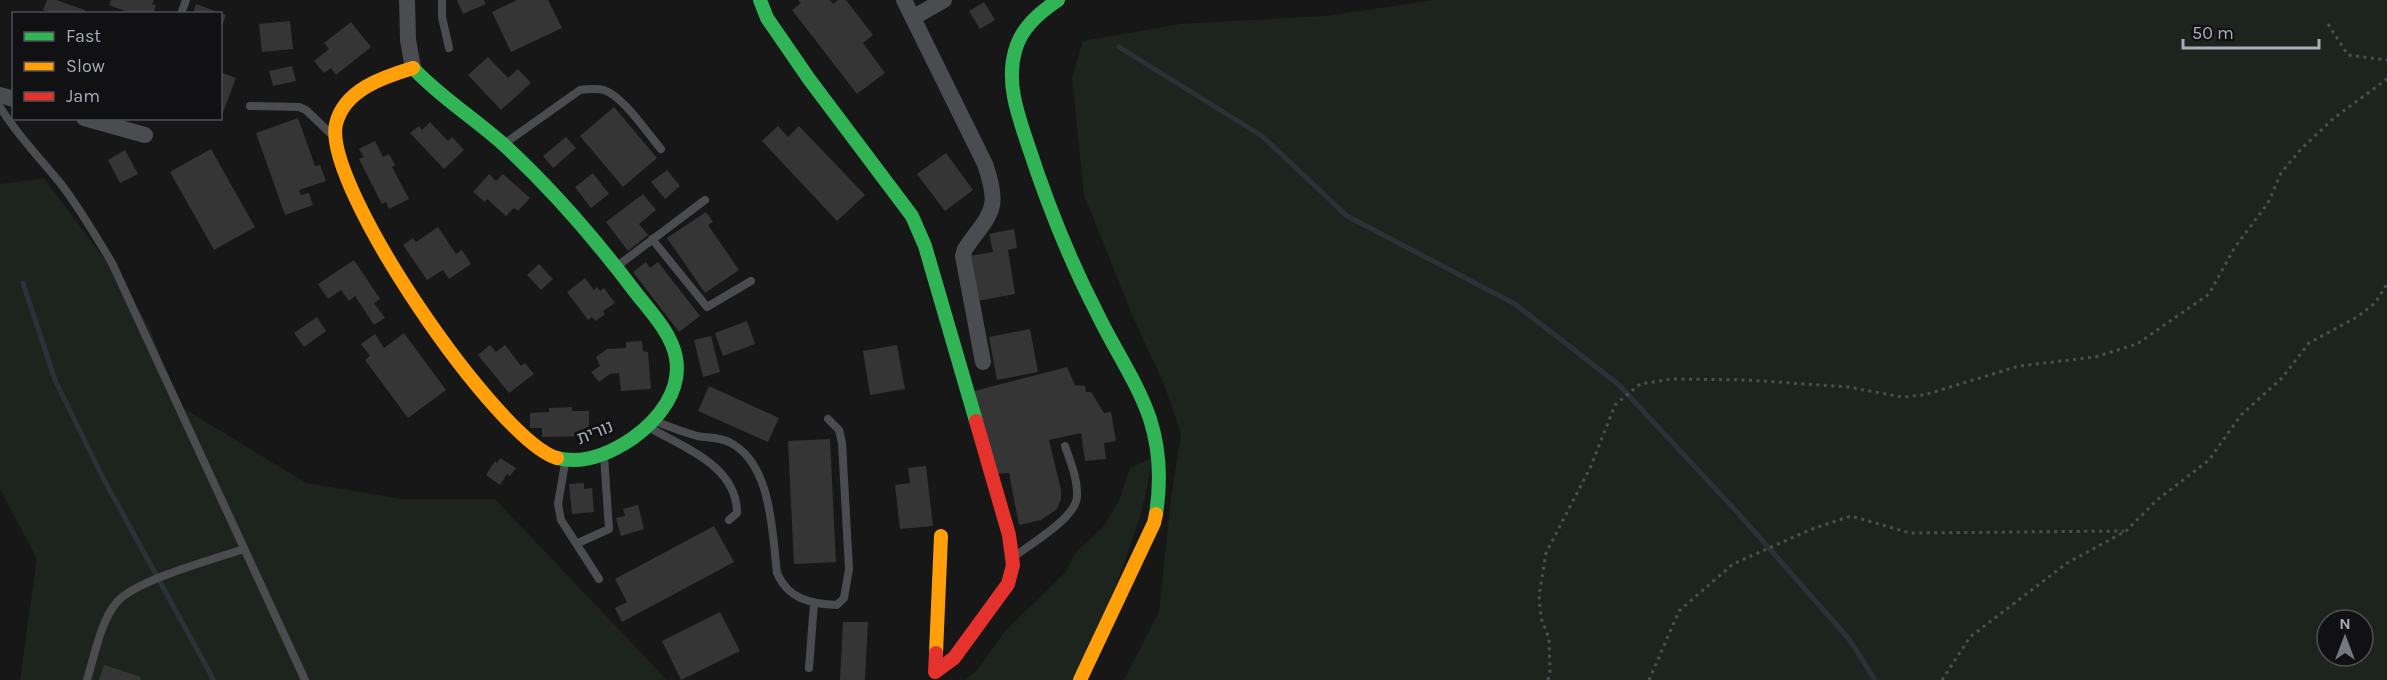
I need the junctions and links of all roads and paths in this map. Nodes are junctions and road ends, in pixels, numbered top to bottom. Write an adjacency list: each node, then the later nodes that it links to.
1 (407, 0): 11 (street)
2 (442, 0): 9 (lane)
3 (760, 0): 36 (street)
4 (904, 0): 7 (street)
5 (945, 0): 7 (street)
6 (1058, 0): 42 (street)
7 (914, 17): 25 (street)
8 (2328, 24): 10 (path)
9 (449, 48)
10 (2387, 60)
11 (413, 68): 17 (street); 18 (street, נורית)
12 (2387, 79): 43 (path)
13 (250, 106): 17 (lane)
14 (0, 107): 35 (lane)
15 (91, 120): 16 (street)
16 (144, 135)
17 (334, 136): 30 (street, נורית)
18 (503, 144): 19 (lane); 22 (street, נורית)
19 (661, 149)
20 (705, 200): 21 (lane)
21 (652, 239): 22 (lane); 23 (lane)
22 (616, 267): 27 (street, נורית)
23 (751, 281)
24 (2387, 284): 32 (path)
25 (983, 362)
26 (828, 419): 38 (lane)
27 (650, 424): 29 (street, נורית); 31 (lane); 38 (lane)
28 (1065, 446): 36 (lane)
29 (604, 454): 30 (street, נורית); 34 (lane)
30 (565, 460): 34 (lane)
31 (729, 520)
32 (2126, 531): 44 (path); 45 (path)
33 (941, 536): 36 (street)
34 (578, 543): 37 (lane)
35 (244, 549): 40 (lane); 41 (lane)
36 (1012, 558)
37 (599, 579)
38 (814, 603): 39 (lane)
39 (808, 668)
40 (87, 680)
41 (305, 680)
42 (1080, 680)
43 (1548, 680)
44 (1649, 680)
45 (1942, 680)

